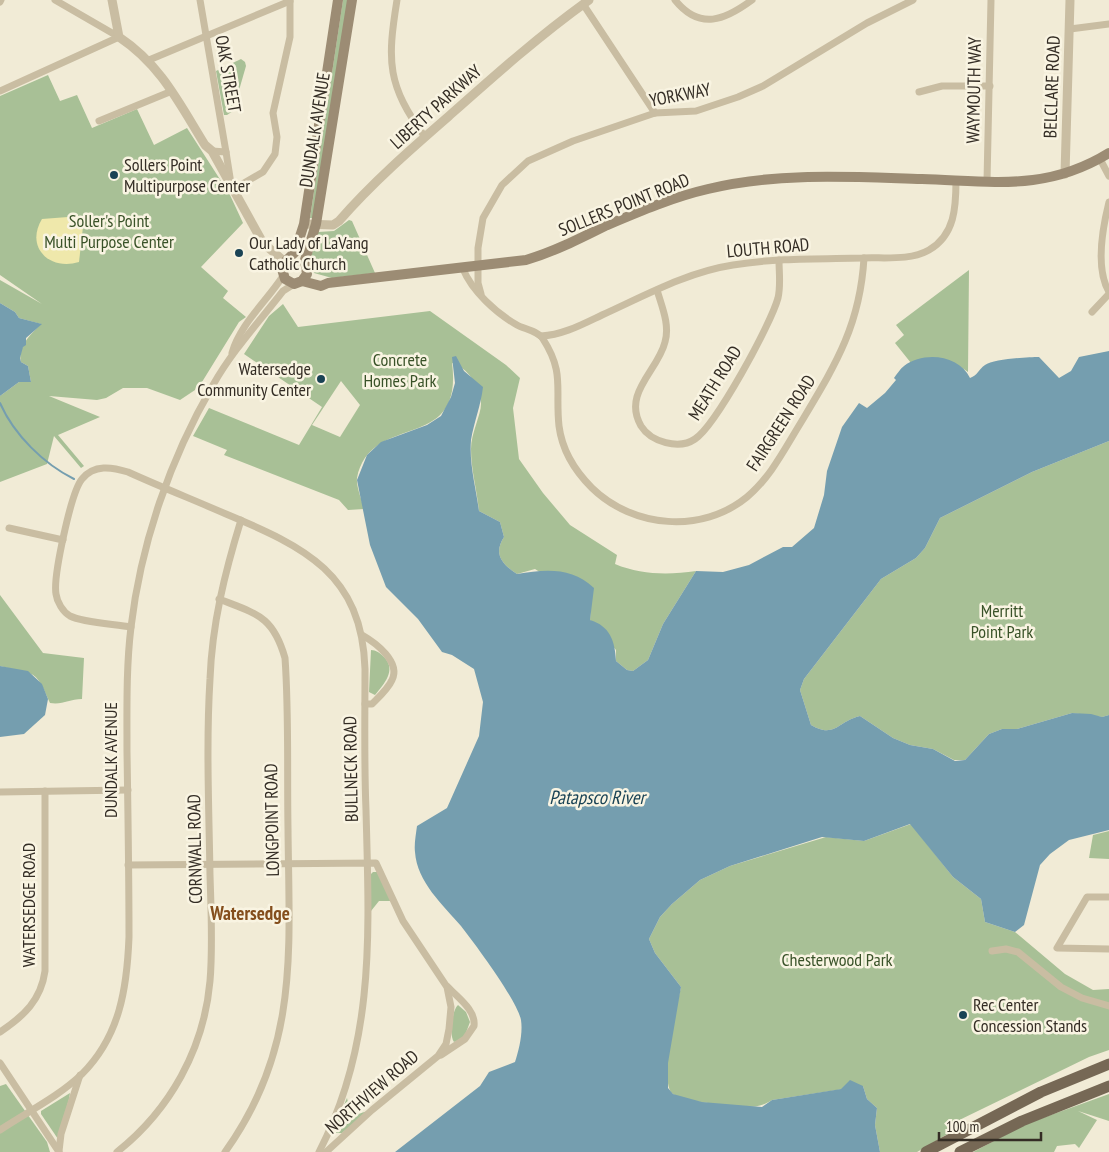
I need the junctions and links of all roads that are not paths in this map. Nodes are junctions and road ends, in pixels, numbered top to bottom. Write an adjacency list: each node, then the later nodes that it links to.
1 (54, 0): 17 (street)
2 (112, 0): 17 (street)
3 (200, 0): 16 (street, OAK STREET)
4 (290, 0): 16 (street); 33 (street)
5 (338, 0): 35 (main road, DUNDALK AVENUE)
6 (352, 0): 36 (main road, DUNDALK AVENUE)
7 (397, 0): 25 (street)
8 (675, 0): 9 (street)
9 (752, 0)
10 (913, 0): 23 (street, YORKWAY)
11 (991, 0): 19 (street, WAYMOUTH WAY)
12 (1070, 0): 15 (street, BELCLARE ROAD)
13 (586, 2): 23 (street); 25 (street, LIBERTY PARKWAY)
14 (1109, 24): 15 (street)
15 (1070, 29): 29 (street, BELCLARE ROAD)
16 (206, 34): 18 (street); 27 (street, OAK STREET)
17 (119, 37): 18 (street); 20 (street)
18 (149, 60): 21 (street)
19 (990, 86): 22 (street); 32 (street, WAYMOUTH WAY)
20 (0, 91)
21 (172, 91): 24 (street); 26 (street)
22 (919, 92)
23 (655, 113): 41 (street, YORKWAY)
24 (99, 121)
25 (425, 137): 36 (street, LIBERTY PARKWAY)
26 (212, 151): 27 (street); 33 (street)
27 (226, 152): 33 (street, OAK STREET)
28 (1105, 156): 29 (main road, SOLLERS POINT ROAD); 30 (street)
29 (1065, 174): 32 (main road, SOLLERS POINT ROAD)
30 (1109, 176)
31 (956, 180): 32 (main road, SOLLERS POINT ROAD); 37 (street, LOUTH ROAD); 41 (main road, SOLLERS POINT ROAD)
32 (987, 181)
33 (232, 190): 39 (street)
34 (1109, 202): 47 (street)
35 (304, 224): 36 (street, LIBERTY PARKWAY); 39 (main road, DUNDALK AVENUE)
36 (316, 224): 40 (main road, DUNDALK AVENUE)
37 (864, 258): 38 (street, LOUTH ROAD); 50 (street, FAIRGREEN ROAD)
38 (779, 260): 46 (street, LOUTH ROAD); 46 (street, MEATH ROAD)
39 (287, 261): 40 (main road); 43 (main road, DUNDALK AVENUE)
40 (307, 267): 44 (main road, DUNDALK AVENUE); 45 (main road)
41 (478, 267): 42 (main road, SOLLERS POINT ROAD); 48 (street)
42 (463, 269): 45 (main road, SOLLERS POINT ROAD); 48 (street)
43 (283, 276): 44 (main road); 51 (street, DUNDALK AVENUE)
44 (298, 282): 45 (main road, SOLLERS POINT ROAD); 51 (street, DUNDALK AVENUE)
45 (328, 283)
46 (657, 290): 50 (street, LOUTH ROAD)
47 (1109, 293): 49 (street)
48 (481, 295): 50 (street)
49 (1092, 312)
50 (541, 336)
51 (232, 356): 52 (street, DUNDALK AVENUE)
52 (165, 488): 53 (street, BULLNECK ROAD); 55 (street, BULLNECK ROAD); 57 (street, DUNDALK AVENUE)
53 (241, 520): 56 (street, CORNWALL ROAD); 58 (street, BULLNECK ROAD)
54 (9, 528): 55 (street)
55 (63, 540): 57 (street, BULLNECK ROAD)
56 (219, 599): 63 (street, CORNWALL ROAD); 64 (street, LONGPOINT ROAD)
57 (131, 627): 60 (street, DUNDALK AVENUE)
58 (362, 635): 59 (street, BULLNECK ROAD); 59 (street)
59 (365, 704): 65 (street, BULLNECK ROAD)
60 (128, 790): 61 (street); 66 (street, DUNDALK AVENUE)
61 (45, 791): 62 (street); 72 (street, WATERSEDGE ROAD)
62 (0, 792)
63 (210, 864): 64 (street); 66 (street); 81 (street, CORNWALL ROAD)
64 (288, 864): 65 (street); 82 (street, LONGPOINT ROAD)
65 (367, 864): 70 (street, NORTHVIEW ROAD); 83 (street, BULLNECK ROAD)
66 (128, 865): 76 (street, DUNDALK AVENUE)
67 (1109, 898): 68 (street)
68 (1109, 950)
69 (992, 951): 71 (street)
70 (447, 987): 73 (street, NORTHVIEW ROAD); 73 (street, NORTHVIEW ROAD)
71 (1109, 1006)
72 (0, 1032)
73 (438, 1056): 84 (street, NORTHVIEW ROAD)
74 (0, 1063): 78 (street)
75 (1109, 1064): 85 (main road)
76 (81, 1075): 78 (street, DUNDALK AVENUE); 80 (street)
77 (1109, 1086): 86 (main road)
78 (32, 1110): 79 (street, DUNDALK AVENUE); 80 (street)
79 (0, 1130)
80 (59, 1152)
81 (117, 1152)
82 (225, 1152)
83 (319, 1152)
84 (326, 1152)
85 (926, 1152)
86 (960, 1152)

